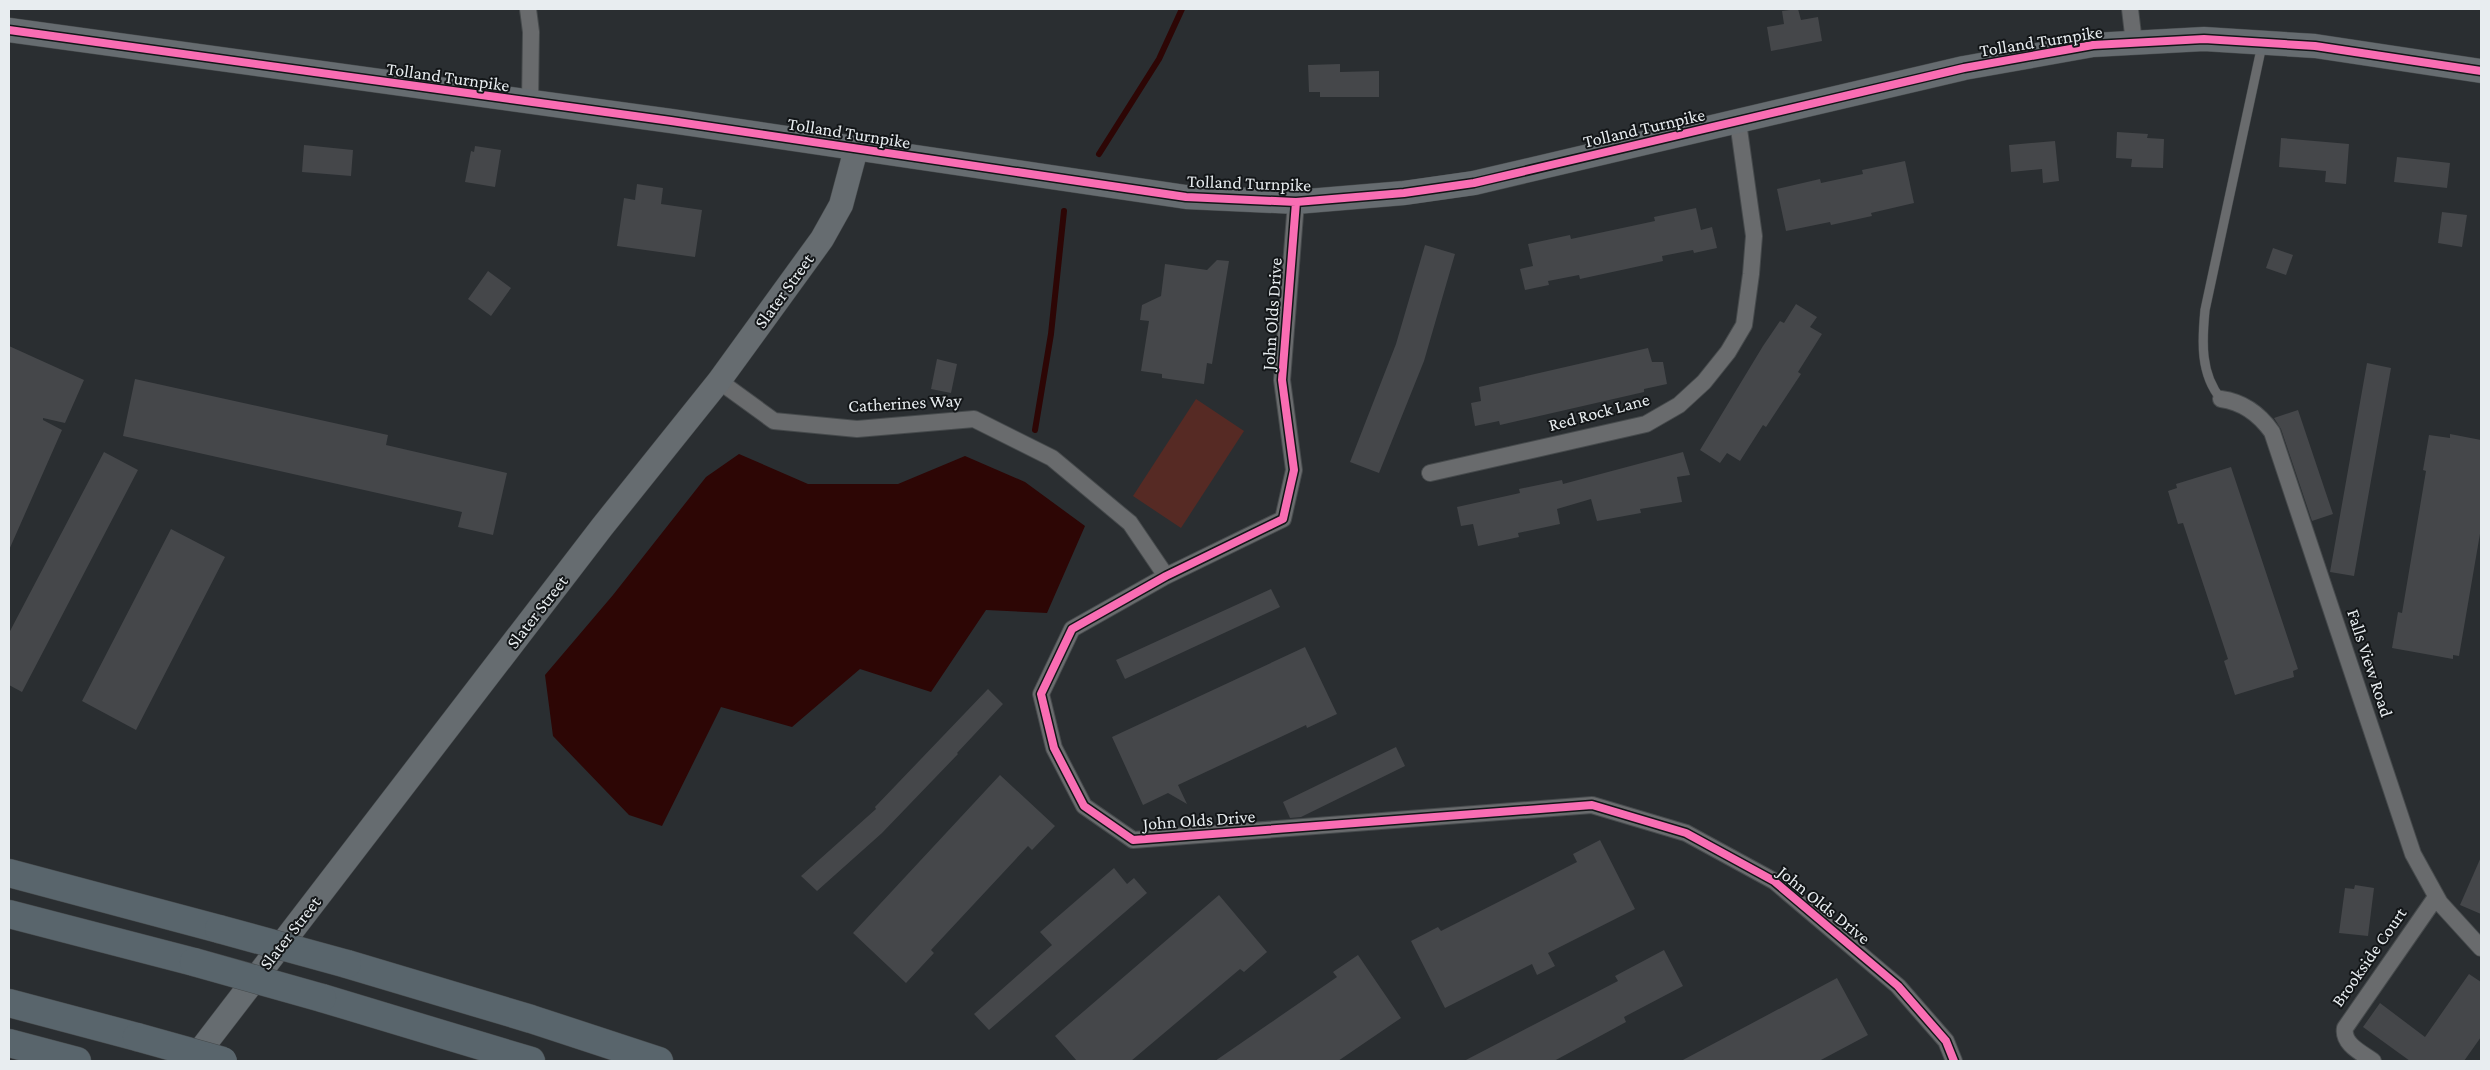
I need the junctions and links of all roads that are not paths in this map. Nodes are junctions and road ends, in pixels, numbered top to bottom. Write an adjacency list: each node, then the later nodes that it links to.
1 (528, 9): 7 (street)
2 (2130, 9): 4 (street)
3 (9, 30): 7 (street, Tolland Turnpike)
4 (2134, 43): 5 (street, Tolland Turnpike); 8 (street, Tolland Turnpike)
5 (2262, 43): 6 (street, Tolland Turnpike); 12 (lane)
6 (2481, 71)
7 (530, 103): 9 (street, Tolland Turnpike)
8 (1738, 122): 10 (street, Tolland Turnpike); 13 (street, Red Rock Lane)
9 (856, 149): 10 (street, Tolland Turnpike); 11 (street, Slater Street)
10 (1296, 202): 14 (street, John Olds Drive)
11 (719, 381): 14 (street, Catherines Way); 22 (street, Slater Street)
12 (2221, 399): 16 (street, Falls View Road)
13 (1430, 473)
14 (1166, 576): 26 (street, John Olds Drive)
15 (9, 873): 25 (highway, bridge)
16 (2436, 897): 18 (street, Falls View Road); 27 (street, Brookside Court)
17 (9, 914): 24 (highway, bridge)
18 (2481, 948)
19 (9, 1003): 23 (highway, bridge)
20 (9, 1043): 21 (highway)
21 (77, 1061)
22 (192, 1061)
23 (224, 1061)
24 (531, 1061)
25 (659, 1061)
26 (1954, 1061)
27 (2373, 1061)

